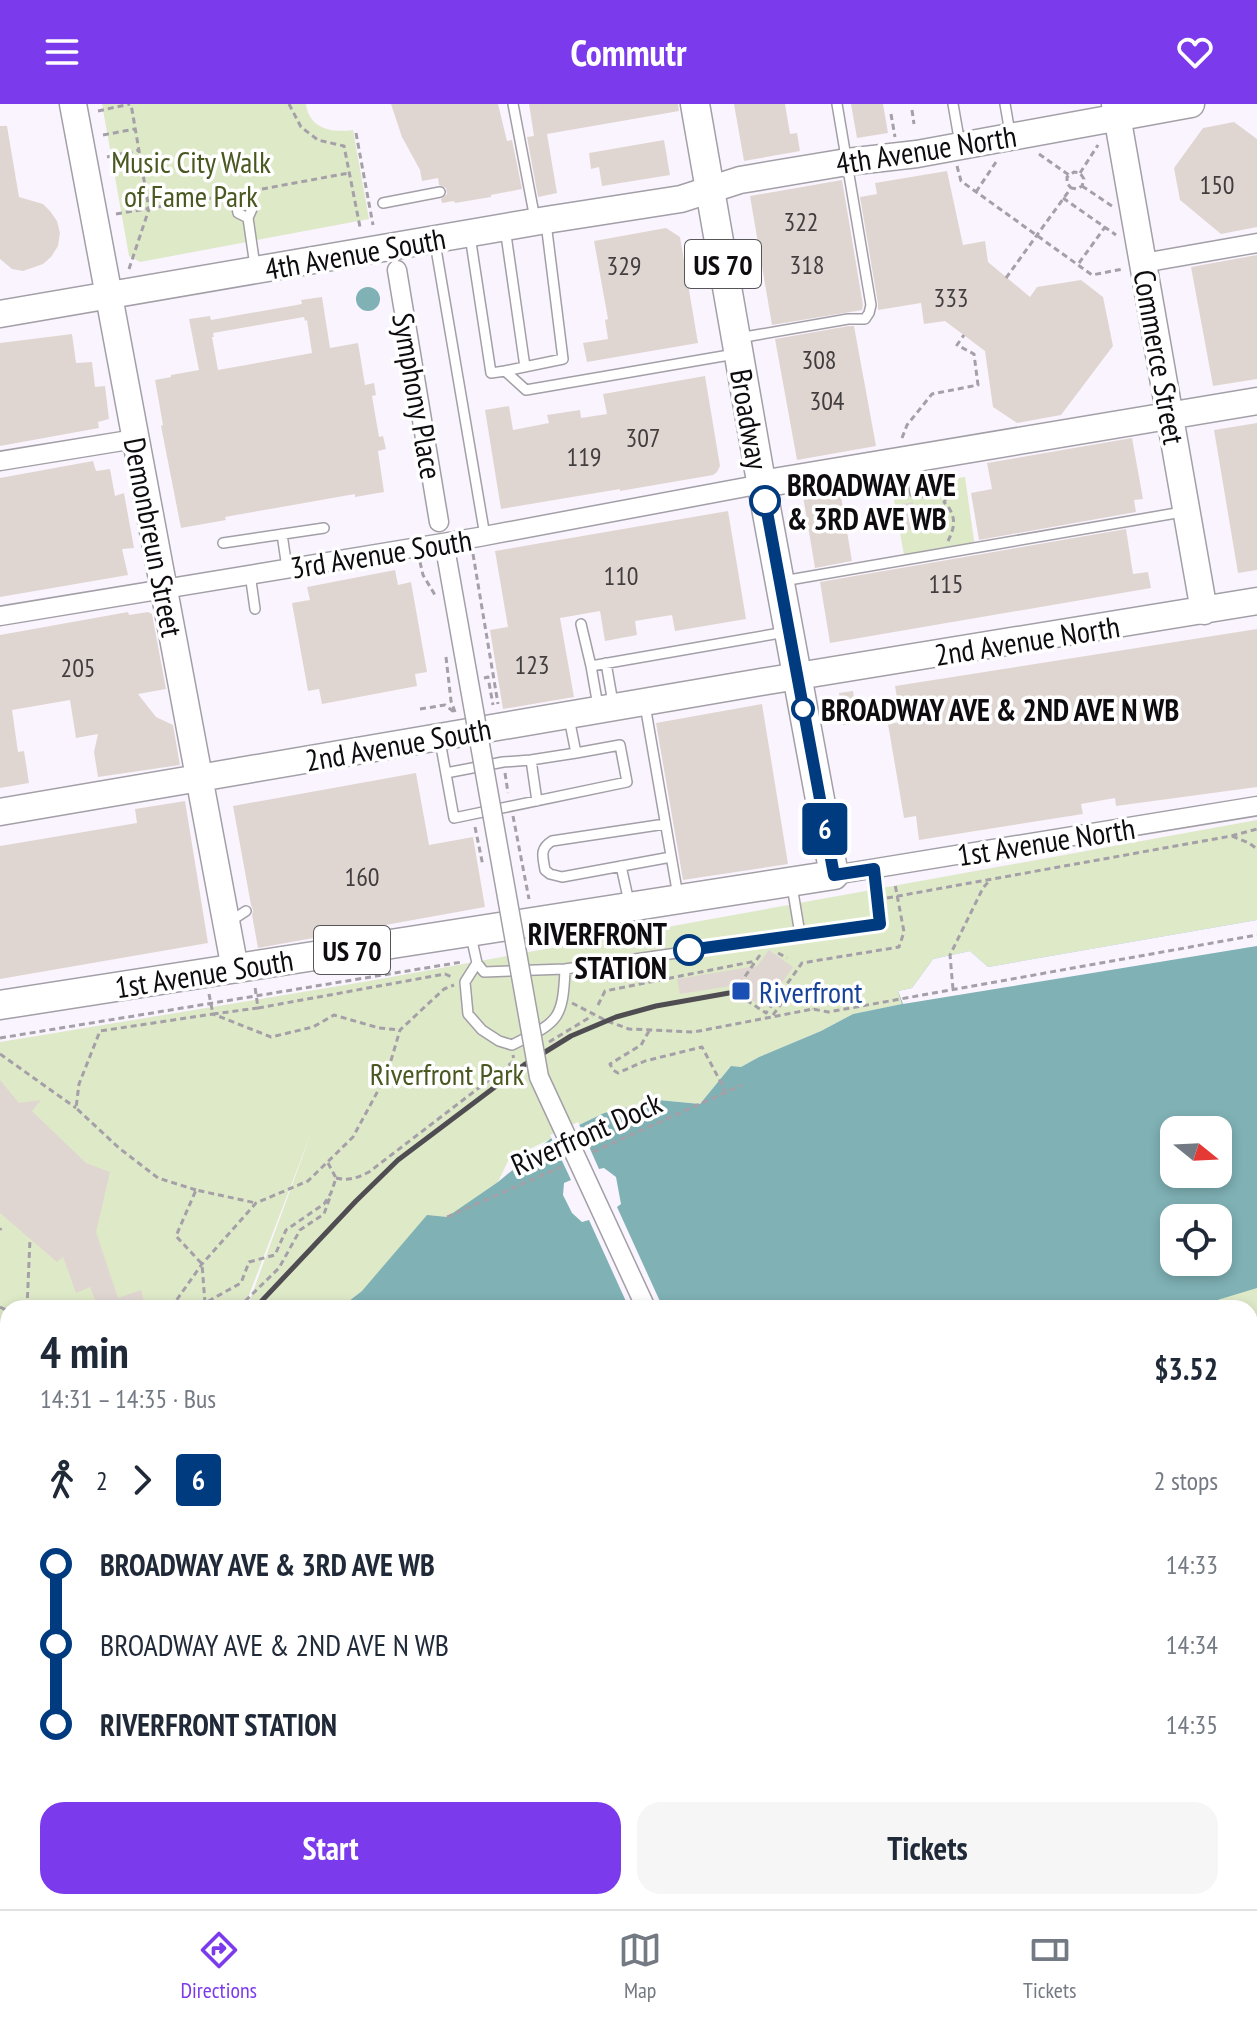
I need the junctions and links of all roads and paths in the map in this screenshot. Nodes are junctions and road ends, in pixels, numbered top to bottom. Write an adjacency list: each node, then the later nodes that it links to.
1 (130, 104): 9 (path); 14 (path)
2 (289, 104): 41 (path)
3 (513, 104): 39 (lane)
4 (695, 104): 30 (main road, Broadway / US 70)
5 (837, 104): 25 (lane)
6 (953, 104): 21 (lane)
7 (1005, 104): 17 (lane)
8 (1191, 104): 11 (street, 4th Avenue North)
9 (86, 107): 55 (street, Demonbreun Street)
10 (912, 110): 13 (path)
11 (1116, 111): 17 (street, 4th Avenue North); 50 (street, Commerce Street)
12 (891, 114): 18 (path)
13 (914, 124)
14 (135, 129): 16 (path); 20 (path)
15 (356, 133): 40 (path)
16 (103, 135)
17 (1011, 136): 21 (street, 4th Avenue North)
18 (895, 137)
19 (1098, 145): 26 (path)
20 (139, 150): 23 (path); 51 (path)
21 (958, 153): 25 (street, 4th Avenue North); 32 (path)
22 (1038, 153): 27 (path)
23 (107, 157)
24 (997, 161): 32 (path)
25 (847, 162): 30 (street, 4th Avenue North); 58 (lane)
26 (1080, 173): 27 (path); 28 (path)
27 (1069, 175): 29 (path)
28 (1082, 186): 29 (path); 37 (path)
29 (1071, 188): 35 (path)
30 (710, 190): 39 (street, 4th Avenue South); 58 (main road, Broadway / US 70)
31 (440, 192): 36 (lane)
32 (976, 192): 45 (path)
33 (250, 194): 38 (lane)
34 (235, 196): 38 (lane)
35 (1063, 198): 43 (path); 45 (path)
36 (383, 203)
37 (1112, 206)
38 (248, 218): 52 (lane)
39 (541, 221): 42 (street, 4th Avenue South); 59 (lane)
40 (373, 225)
41 (360, 227)
42 (505, 227): 44 (street, 4th Avenue South); 59 (lane)
43 (1105, 227): 46 (path); 49 (path)
44 (470, 233): 47 (street, 4th Avenue South); 60 (lane)
45 (1038, 235): 49 (path); 54 (path)
46 (1117, 236)
47 (434, 239): 52 (street, 4th Avenue South); 76 (lane)
48 (1257, 243): 50 (street)
49 (1078, 264): 50 (path)
50 (1133, 266): 62 (street, Commerce Street)
51 (129, 269)
52 (256, 270): 55 (street, 4th Avenue South)
53 (397, 270): 71 (street, Symphony Place)
54 (1006, 278)
55 (108, 295): 56 (street, 4th Avenue South); 64 (street, Demonbreun Street)
56 (0, 314)
57 (964, 335): 63 (path)
58 (738, 346): 60 (lane); 68 (main road, Broadway / US 70)
59 (525, 367): 60 (lane)
60 (505, 371)
61 (1257, 401): 62 (street)
62 (1170, 417): 66 (street); 70 (street, Commerce Street)
63 (907, 425)
64 (135, 439): 65 (street); 82 (street, Demonbreun Street)
65 (0, 461)
66 (916, 465): 68 (street); 69 (lane)
67 (958, 481): 74 (path)
68 (762, 484): 76 (street, 3rd Avenue South); 81 (main road, Broadway / US 70)
69 (920, 493)
70 (1187, 511): 81 (lane); 86 (street, Commerce Street)
71 (439, 522)
72 (324, 528): 73 (lane)
73 (282, 534): 75 (lane); 79 (lane)
74 (951, 536)
75 (223, 543)
76 (479, 543): 79 (street, 3rd Avenue South); 98 (path)
77 (447, 559): 97 (street, bridge)
78 (420, 560): 83 (path)
79 (287, 568): 80 (street, 3rd Avenue South)
80 (250, 574): 82 (street, 3rd Avenue South); 85 (lane)
81 (779, 581): 89 (main road, Broadway / US 70)
82 (163, 588): 87 (street, 3rd Avenue South); 105 (street, Demonbreun Street)
83 (438, 601)
84 (1257, 601): 86 (street, 2nd Avenue North)
85 (255, 609)
86 (1204, 611): 93 (street, 2nd Avenue North)
87 (0, 616)
88 (581, 624): 92 (lane)
89 (789, 632): 91 (lane); 93 (main road, Broadway / US 70)
90 (446, 658): 97 (path)
91 (606, 663): 92 (lane); 96 (lane)
92 (591, 666): 96 (lane)
93 (797, 677): 94 (street, 2nd Avenue South); 117 (main road, Broadway / US 70)
94 (644, 703): 96 (street, 2nd Avenue South); 110 (lane)
95 (420, 709): 97 (path)
96 (607, 709): 99 (street, 2nd Avenue South)
97 (464, 710): 167 (street, bridge)
98 (499, 712)
99 (569, 716): 100 (street, 2nd Avenue South); 101 (lane)
100 (440, 738): 104 (lane); 105 (street, 2nd Avenue South)
101 (576, 753): 102 (lane); 106 (lane)
102 (531, 760): 103 (lane); 106 (lane)
103 (503, 762): 104 (lane); 107 (path)
104 (446, 773): 107 (lane)
105 (199, 778): 109 (street, 2nd Avenue South); 132 (street, Demonbreun Street)
106 (537, 801): 107 (lane)
107 (511, 806): 124 (path)
108 (1257, 806): 116 (street, 1st Avenue North)
109 (0, 812)
110 (665, 824): 114 (lane); 115 (lane)
111 (1257, 829): 112 (path)
112 (1231, 836): 113 (path); 118 (path)
113 (1257, 849)
114 (671, 857): 115 (lane); 122 (lane)
115 (621, 866): 125 (lane)
116 (874, 869): 117 (street, 1st Avenue North); 123 (lane)
117 (834, 875): 119 (main road, 1st Avenue South / US 70)
118 (990, 880): 121 (path); 135 (path)
119 (791, 882): 122 (main road, 1st Avenue South / US 70); 127 (lane)
120 (895, 884): 121 (path)
121 (897, 896): 123 (path); 131 (path)
122 (678, 899): 125 (main road, 1st Avenue South / US 70)
123 (877, 900): 127 (lane)
124 (530, 907)
125 (630, 907): 126 (main road, 1st Avenue South / US 70)
126 (470, 931): 130 (lane); 132 (main road, 1st Avenue South / US 70)
127 (800, 934): 133 (lane)
128 (1257, 935): 135 (path)
129 (761, 954): 131 (path)
130 (476, 961): 133 (lane); 134 (lane); 145 (path)
131 (756, 961): 138 (path)
132 (235, 969): 137 (main road, 1st Avenue South / US 70)
133 (565, 969): 136 (lane)
134 (465, 982): 139 (path); 143 (path); 147 (lane)
135 (953, 989): 140 (path)
136 (564, 995): 144 (path); 147 (lane)
137 (0, 1005)
138 (598, 1005)
139 (258, 1008)
140 (813, 1009): 142 (path); 142 (path)
141 (592, 1016): 146 (path)
142 (772, 1016): 144 (path)
143 (400, 1030): 151 (path); 153 (path)
144 (649, 1030): 150 (path)
145 (0, 1038)
146 (549, 1041)
147 (512, 1045): 155 (path)
148 (0, 1054): 151 (path)
149 (742, 1085): 150 (path, Riverfront Dock)
150 (726, 1092): 152 (path, Riverfront Dock)
151 (76, 1108): 156 (path)
152 (587, 1155)
153 (327, 1162): 155 (path); 158 (path)
154 (559, 1167): 159 (path, Riverfront Dock)
155 (336, 1178): 157 (path)
156 (196, 1190): 158 (path); 161 (path)
157 (331, 1193): 165 (path); 166 (path)
158 (256, 1203): 161 (path)
159 (447, 1217)
160 (30, 1239): 162 (path)
161 (202, 1264): 163 (path); 164 (path)
162 (27, 1300)
163 (177, 1300)
164 (205, 1300)
165 (210, 1300)
166 (246, 1300)
167 (642, 1300)

